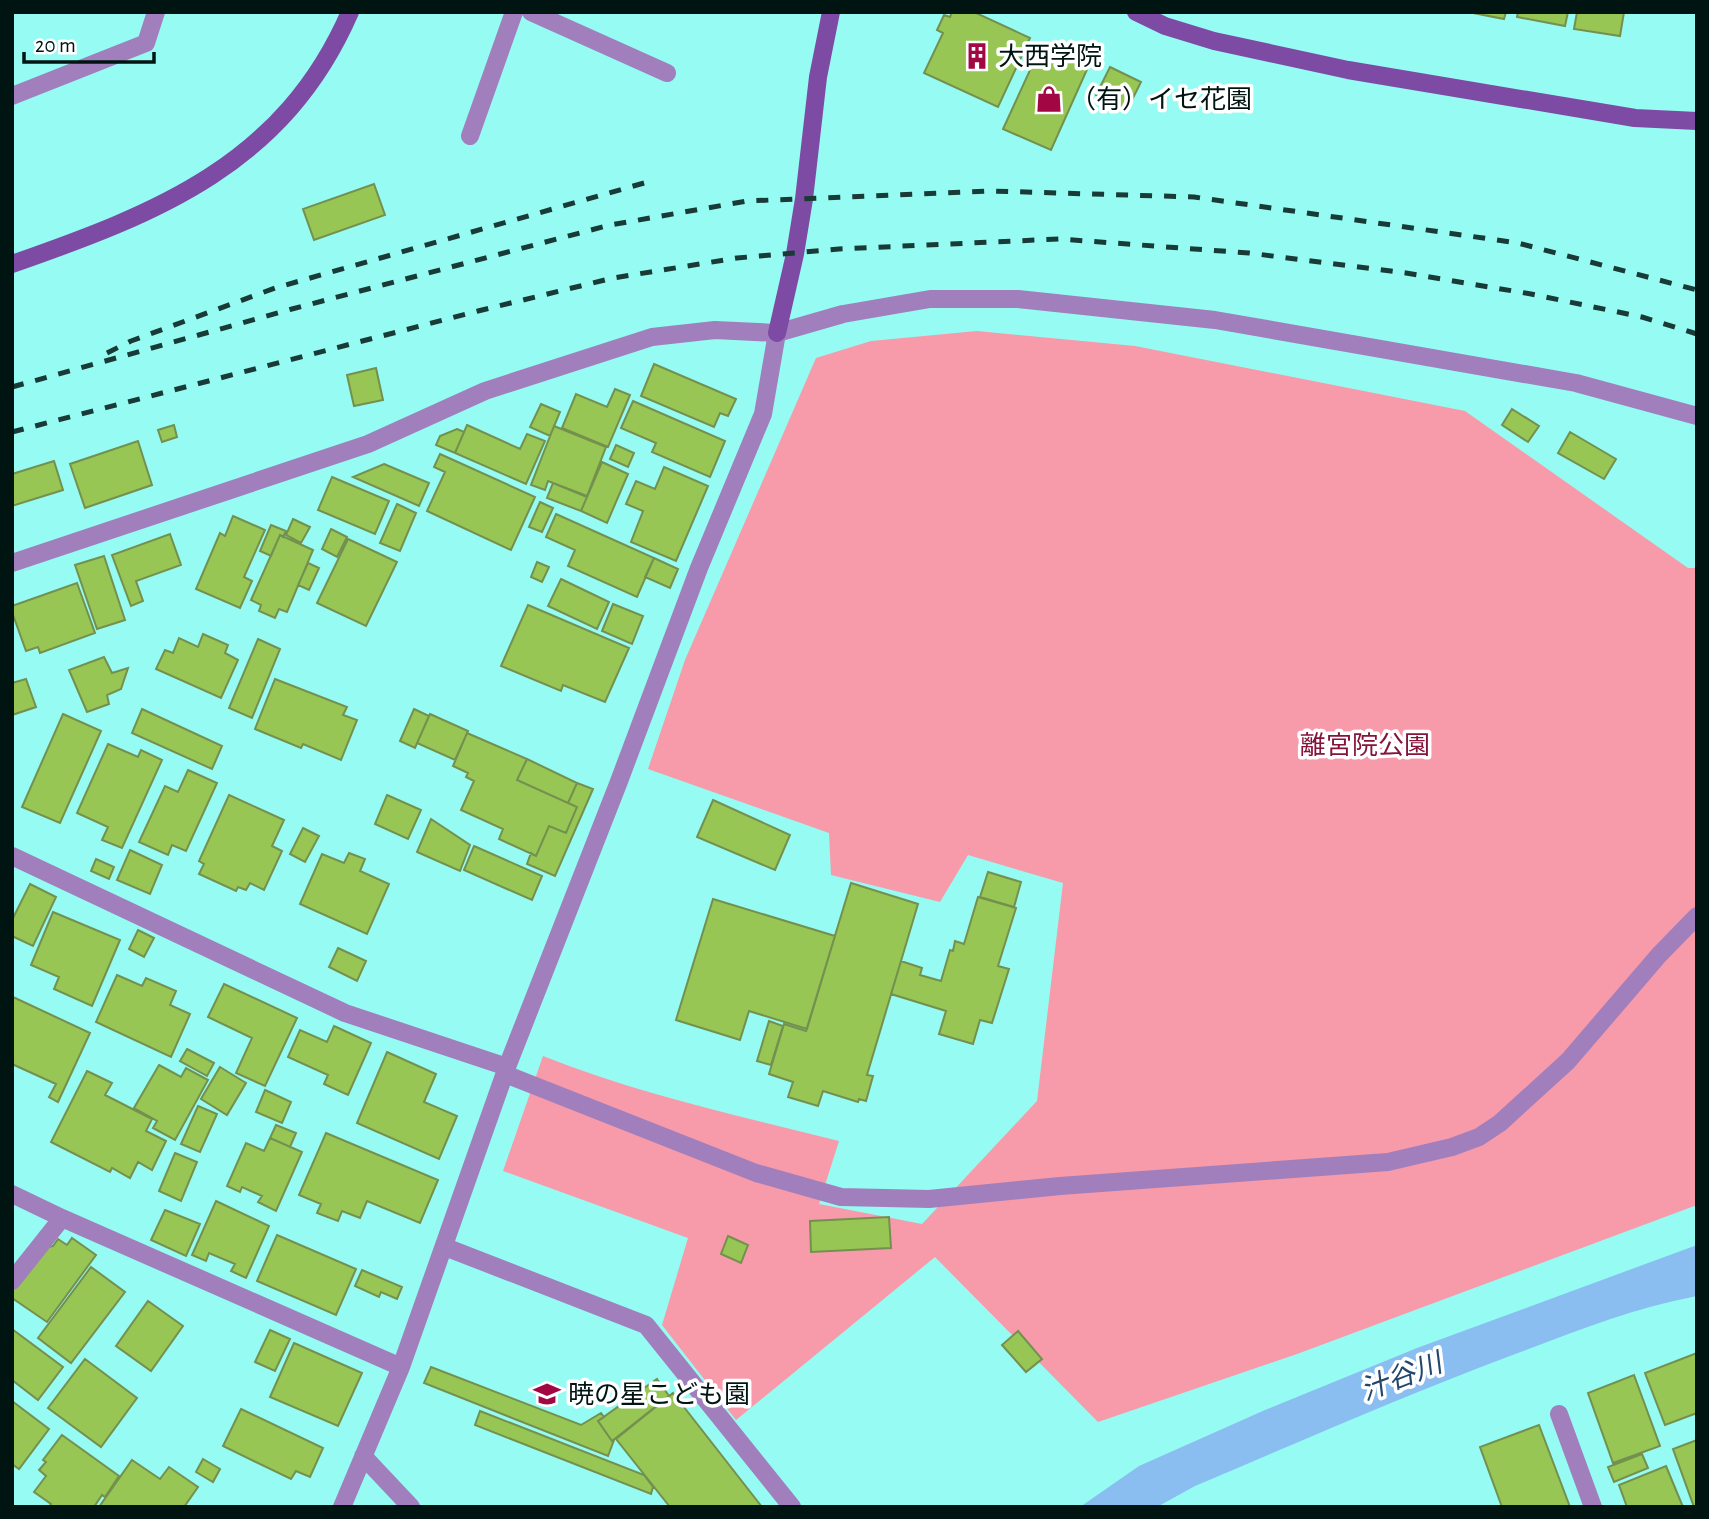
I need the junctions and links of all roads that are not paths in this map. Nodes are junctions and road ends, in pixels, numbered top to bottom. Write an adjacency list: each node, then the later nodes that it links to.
1 (156, 12): 8 (street)
2 (350, 12): 11 (street)
3 (514, 12): 10 (street)
4 (531, 12): 7 (street)
5 (831, 12): 12 (street)
6 (1136, 12): 9 (street)
7 (667, 73)
8 (12, 96)
9 (1697, 121)
10 (470, 136)
11 (12, 264)
12 (777, 333): 13 (street); 14 (street); 17 (street)
13 (1697, 416)
14 (12, 563)
15 (12, 856): 17 (street)
16 (1697, 916): 17 (street)
17 (506, 1070): 20 (street)
18 (12, 1194): 19 (street)
19 (62, 1218): 21 (street); 22 (street)
20 (445, 1247): 22 (street); 27 (street)
21 (12, 1281)
22 (401, 1367): 24 (street)
23 (1559, 1415): 28 (street)
24 (363, 1456): 25 (street); 26 (street)
25 (342, 1507)
26 (411, 1507)
27 (792, 1507)
28 (1592, 1507)

